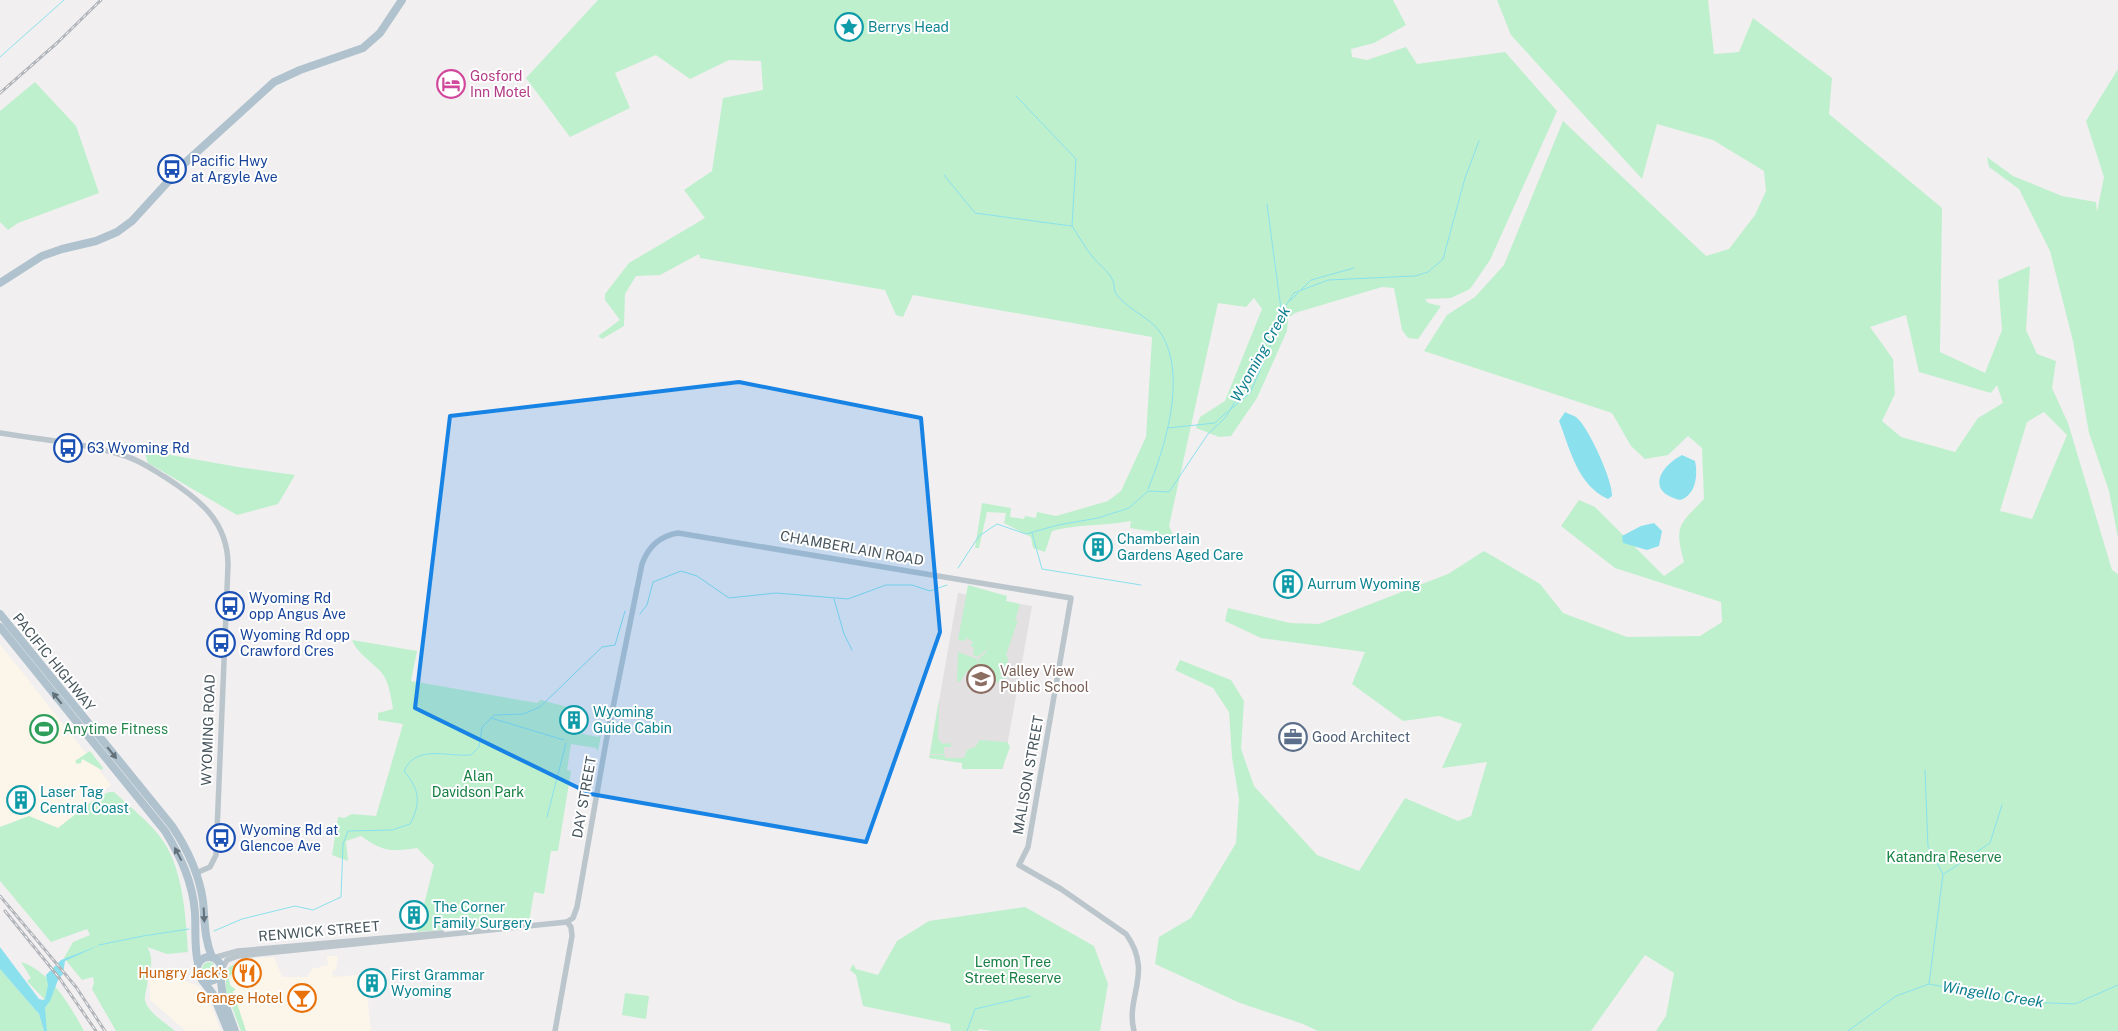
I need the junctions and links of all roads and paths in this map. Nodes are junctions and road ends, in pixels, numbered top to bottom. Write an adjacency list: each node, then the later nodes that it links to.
1 (402, 0): 2 (main road)
2 (0, 283)
3 (0, 433): 8 (street, WYOMING ROAD)
4 (642, 564): 5 (street, CHAMBERLAIN ROAD); 10 (street, DAY STREET)
5 (1071, 598): 24 (street, MALISON STREET)
6 (0, 614): 8 (main road, PACIFIC HIGHWAY, one-way to 8)
7 (0, 628): 9 (main road, PACIFIC HIGHWAY, one-way to 7)
8 (196, 873): 9 (main road); 17 (main road, PACIFIC HIGHWAY, one-way to 17)
9 (194, 899): 18 (main road, PACIFIC HIGHWAY)
10 (568, 922): 11 (street, RENWICK STREET); 23 (street)
11 (398, 938): 12 (street, RENWICK STREET); 14 (street, RENWICK STREET)
12 (366, 939): 13 (street, RENWICK STREET); 14 (street)
13 (286, 946): 14 (street); 15 (street, RENWICK STREET)
14 (331, 947): 16 (street, RENWICK STREET)
15 (246, 950): 16 (street); 17 (street, RENWICK STREET)
16 (267, 953): 19 (street, RENWICK STREET)
17 (213, 957): 18 (main road); 19 (main road)
18 (198, 963): 20 (main road)
19 (220, 972): 20 (main road); 22 (main road)
20 (202, 980): 21 (main road)
21 (228, 1031)
22 (236, 1031)
23 (555, 1031)
24 (1134, 1031)

